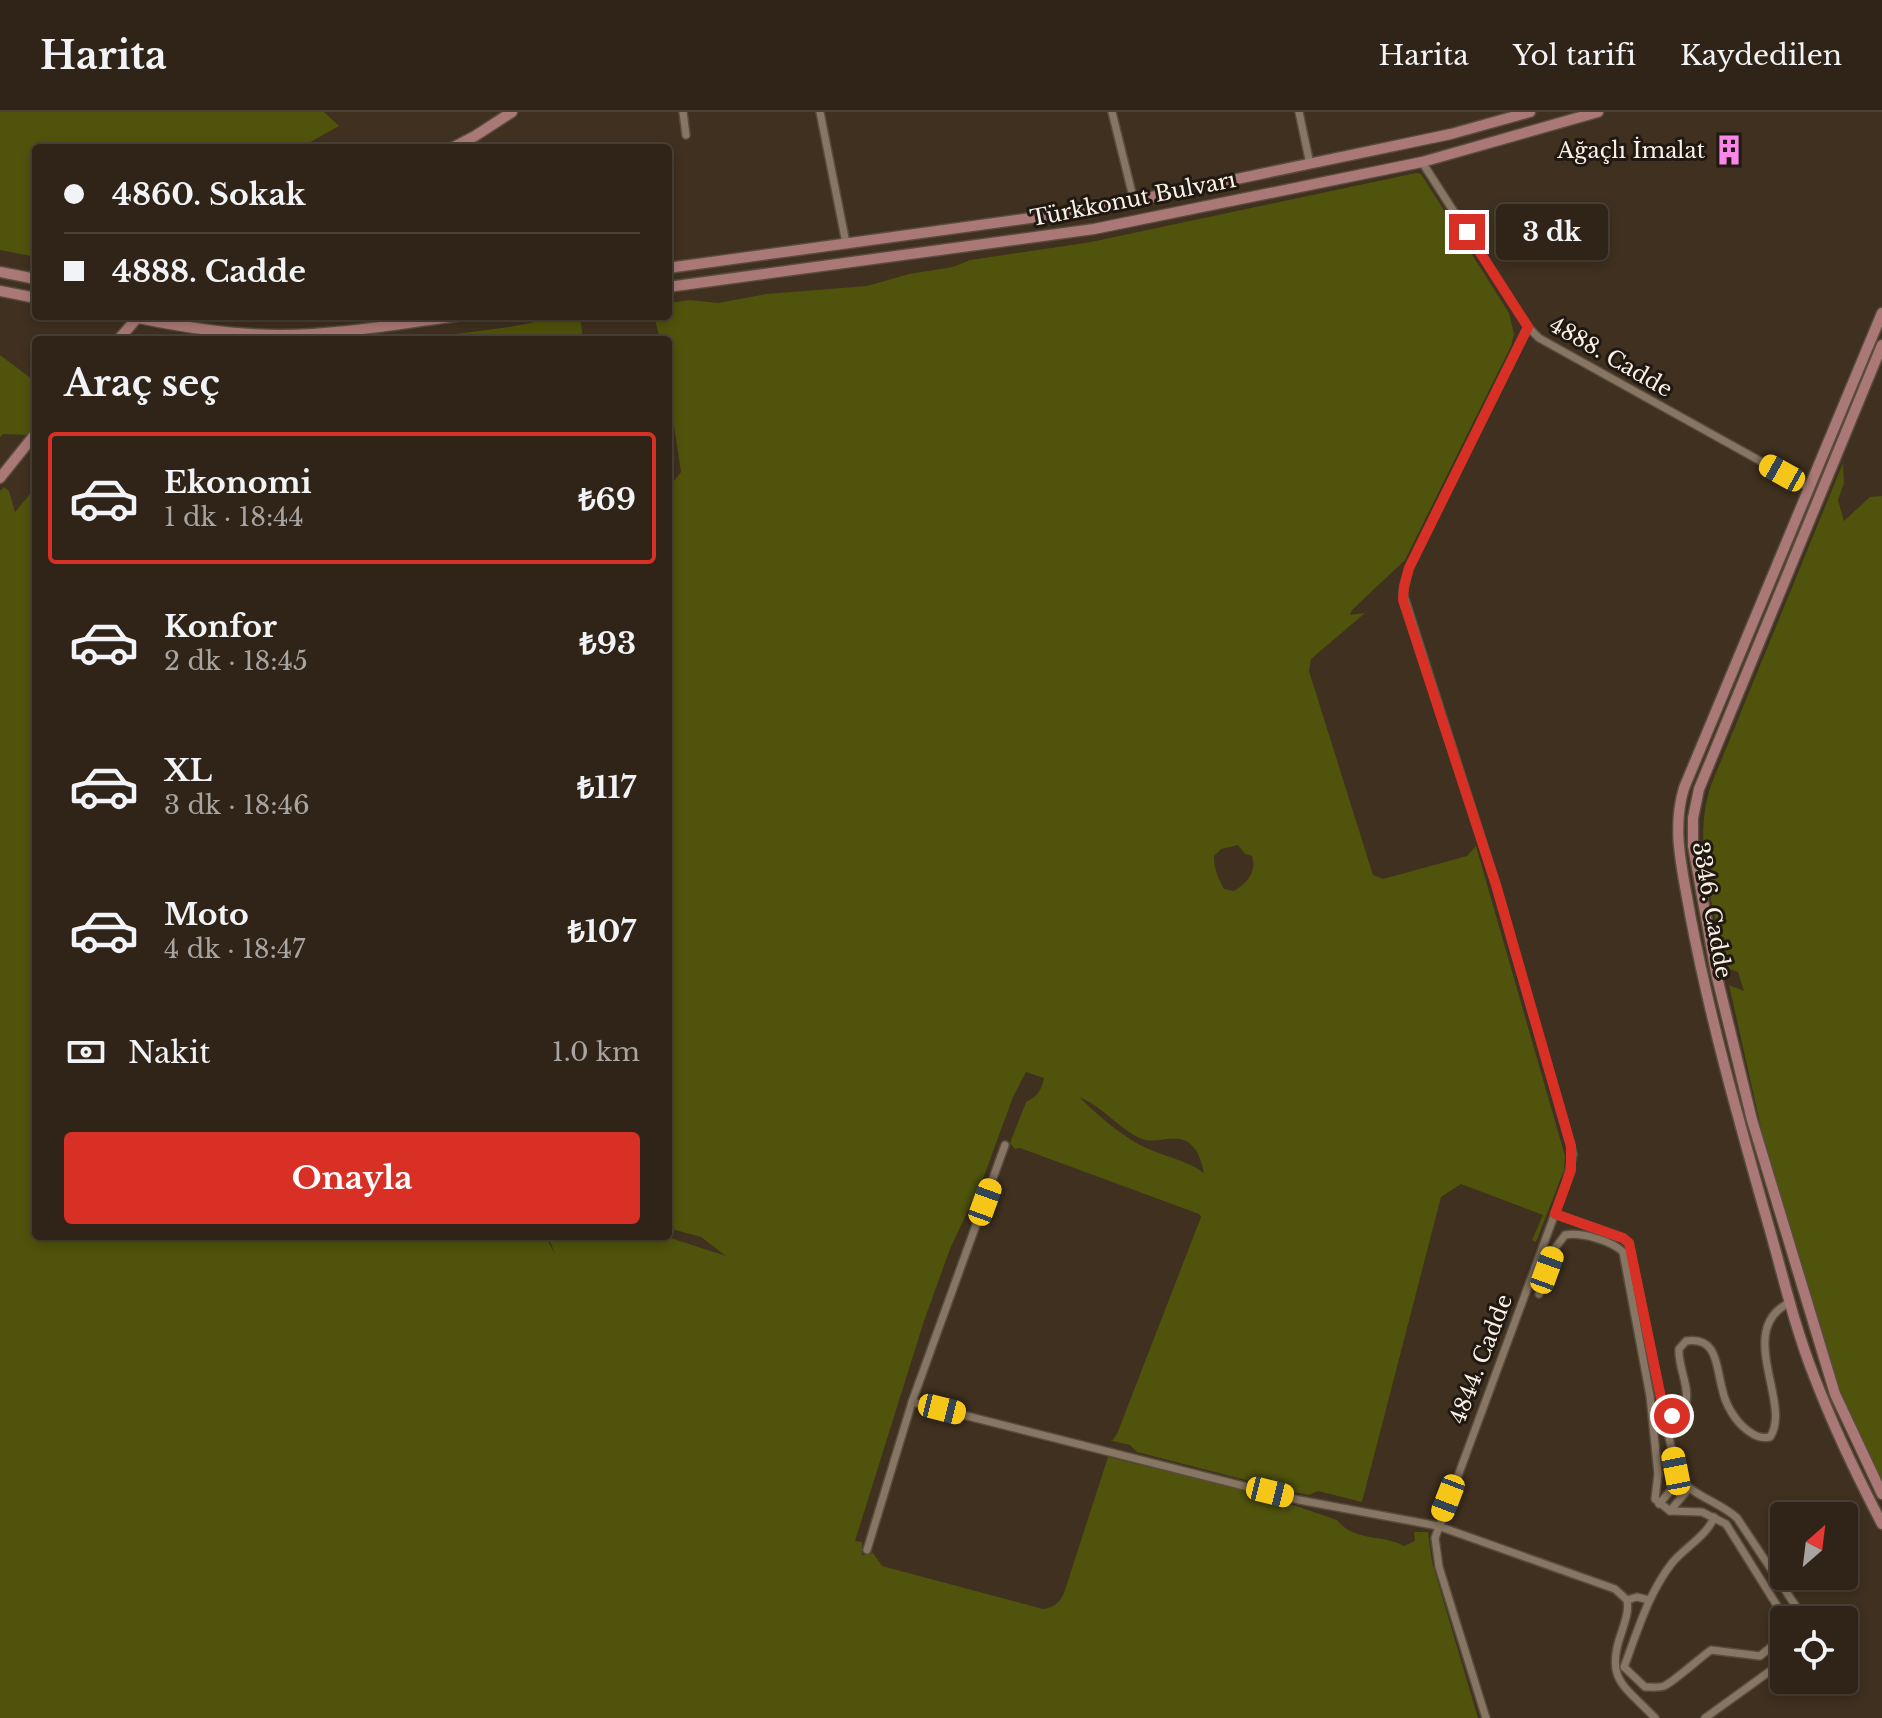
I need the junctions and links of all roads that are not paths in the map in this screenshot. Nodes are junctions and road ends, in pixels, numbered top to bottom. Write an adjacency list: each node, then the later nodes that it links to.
1 (512, 112): 9 (street)
2 (683, 112): 8 (street)
3 (820, 112): 13 (street)
4 (1112, 112): 12 (street)
5 (1299, 112): 11 (street)
6 (1530, 112): 11 (street, Türkkonut Bulvarı)
7 (1598, 112): 10 (street, Türkkonut Bulvarı)
8 (686, 135)
9 (460, 144)
10 (1422, 162): 17 (street, Türkkonut Bulvarı); 23 (street, 4888. Cadde)
11 (1310, 164): 12 (street, Türkkonut Bulvarı)
12 (1134, 201): 13 (street, Türkkonut Bulvarı)
13 (846, 243): 14 (street, Türkkonut Bulvarı)
14 (672, 267)
15 (0, 272): 16 (street)
16 (32, 278)
17 (672, 286)
18 (0, 291): 19 (street)
19 (32, 297)
20 (1882, 313): 27 (street, 3346. Cadde)
21 (152, 320): 22 (street)
22 (429, 320)
23 (1528, 327): 27 (street, 4888. Cadde); 29 (street, 4844. Cadde)
24 (1882, 345): 36 (street, 3346. Cadde)
25 (32, 438): 26 (street)
26 (0, 478)
27 (1809, 488): 31 (street, 3346. Cadde)
28 (1005, 1145): 32 (street)
29 (1555, 1214): 33 (street); 41 (street, 4844. Cadde)
30 (1539, 1294): 37 (street)
31 (1791, 1302): 33 (street); 40 (street, 3346. Cadde)
32 (912, 1402): 41 (street); 42 (street)
33 (1665, 1417): 34 (street)
34 (1680, 1480): 35 (street); 37 (street)
35 (1689, 1488): 38 (street); 46 (street)
36 (1882, 1494)
37 (1659, 1504): 38 (street)
38 (1670, 1511): 39 (street)
39 (1714, 1517): 44 (street); 45 (street)
40 (1882, 1524)
41 (1438, 1526): 43 (street); 49 (street, 4844. Cadde)
42 (867, 1550)
43 (1627, 1600): 44 (street); 50 (street)
44 (1649, 1600): 47 (street)
45 (1777, 1606)
46 (1796, 1606)
47 (1770, 1648)
48 (1770, 1671): 51 (street)
49 (1486, 1718)
50 (1655, 1718)
51 (1705, 1718)

